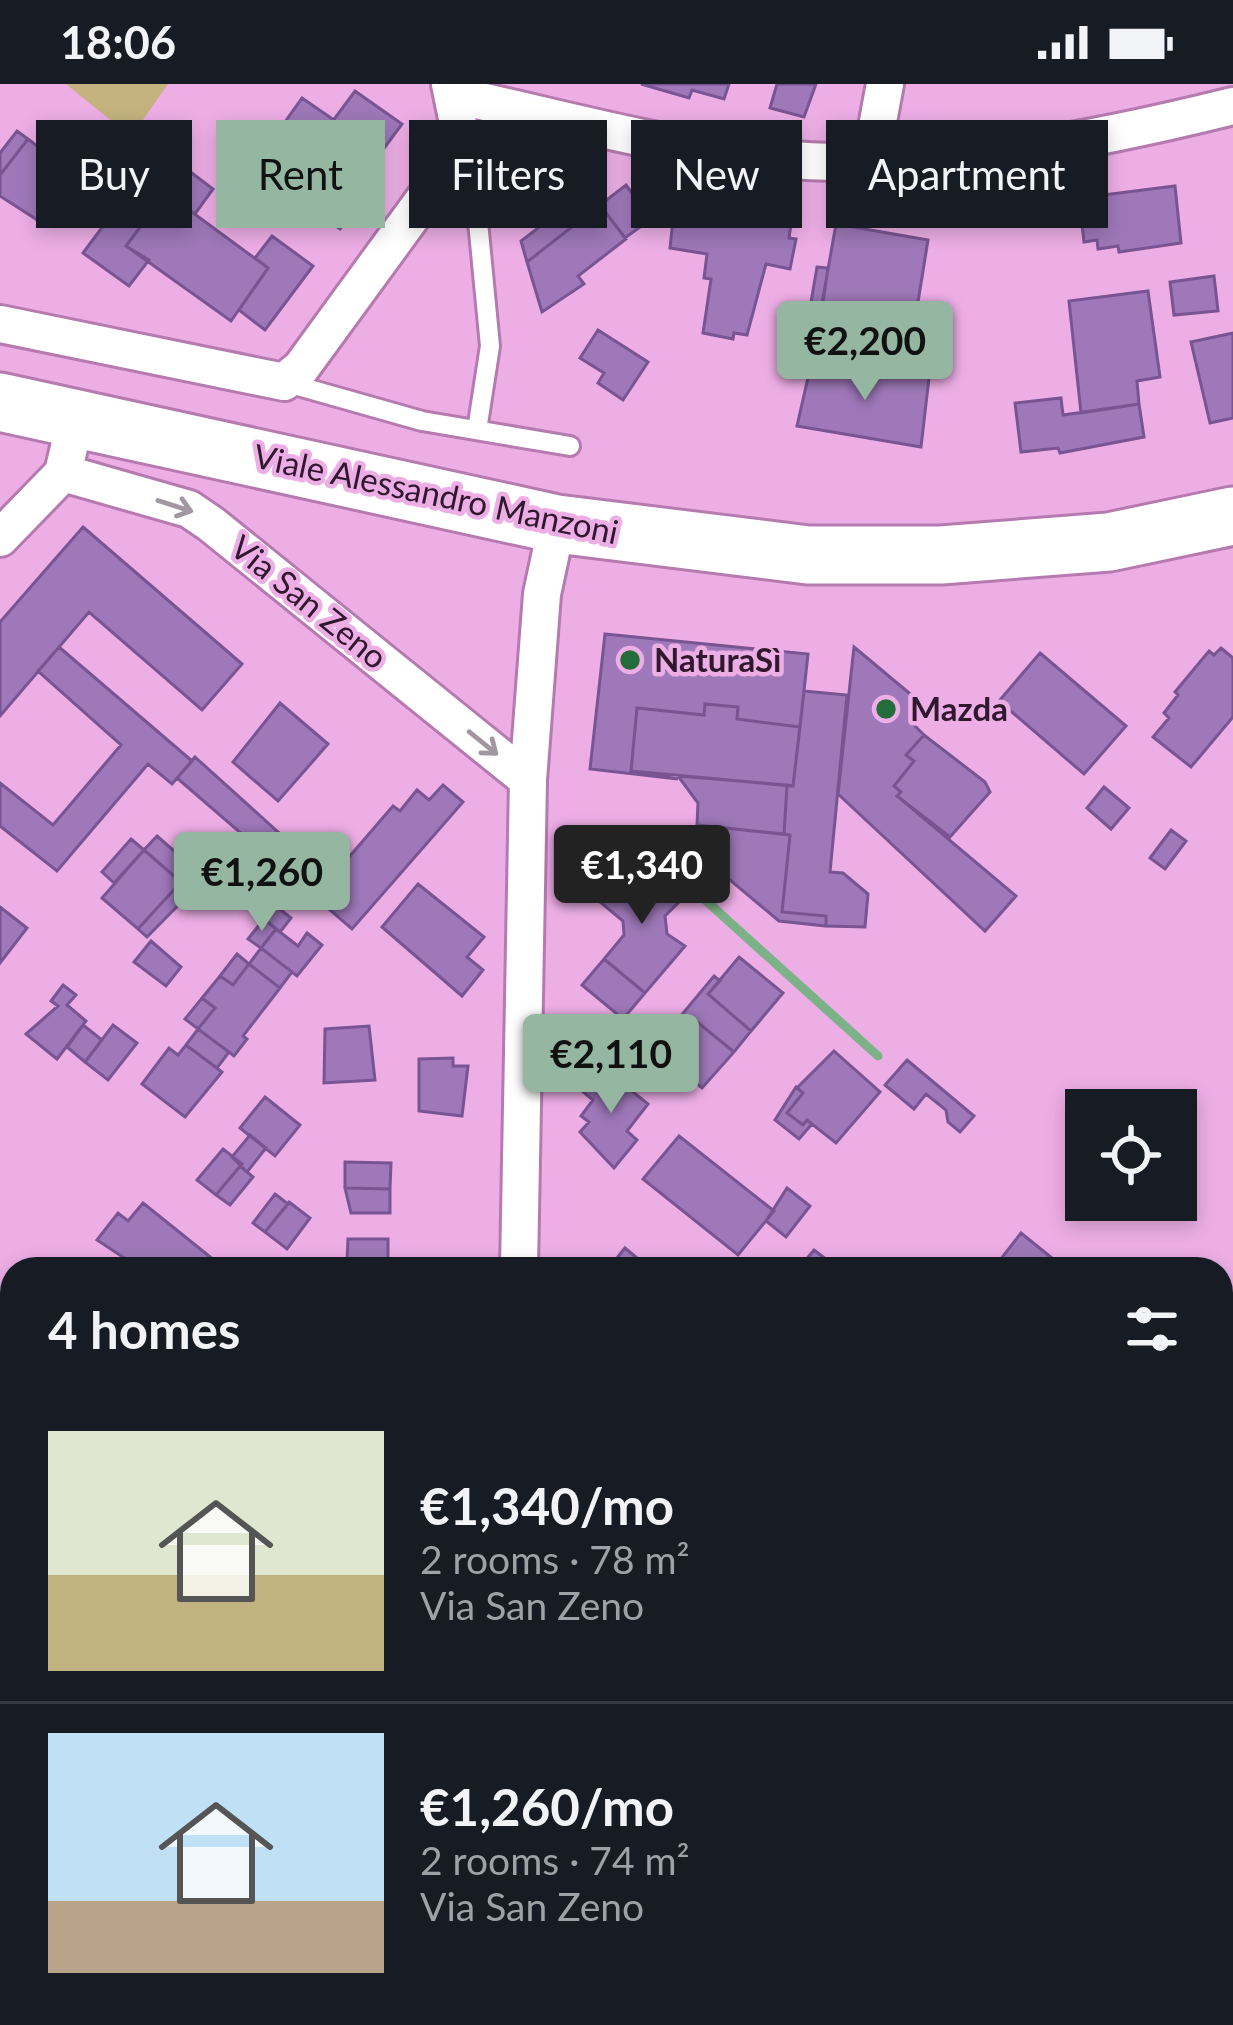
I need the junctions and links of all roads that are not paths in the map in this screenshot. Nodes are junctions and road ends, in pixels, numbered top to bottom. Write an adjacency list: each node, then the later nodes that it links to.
1 (885, 84): 5 (street)
2 (451, 90): 4 (street); 7 (street)
3 (1233, 106): 6 (street)
4 (457, 120)
5 (878, 120)
6 (1108, 134)
7 (826, 159)
8 (409, 220): 11 (street)
9 (479, 228): 14 (lane)
10 (0, 324): 11 (street)
11 (284, 382): 14 (lane)
12 (0, 402): 13 (main road, Viale Alessandro Manzoni)
13 (76, 418): 16 (street); 18 (main road, Viale Alessandro Manzoni)
14 (478, 430): 15 (lane)
15 (570, 446)
16 (63, 473): 19 (street); 20 (street, Via San Zeno, one-way to 20)
17 (1233, 516): 18 (main road, Viale Alessandro Manzoni)
18 (557, 524): 20 (street)
19 (0, 538)
20 (528, 780): 21 (street)
21 (519, 1257)

